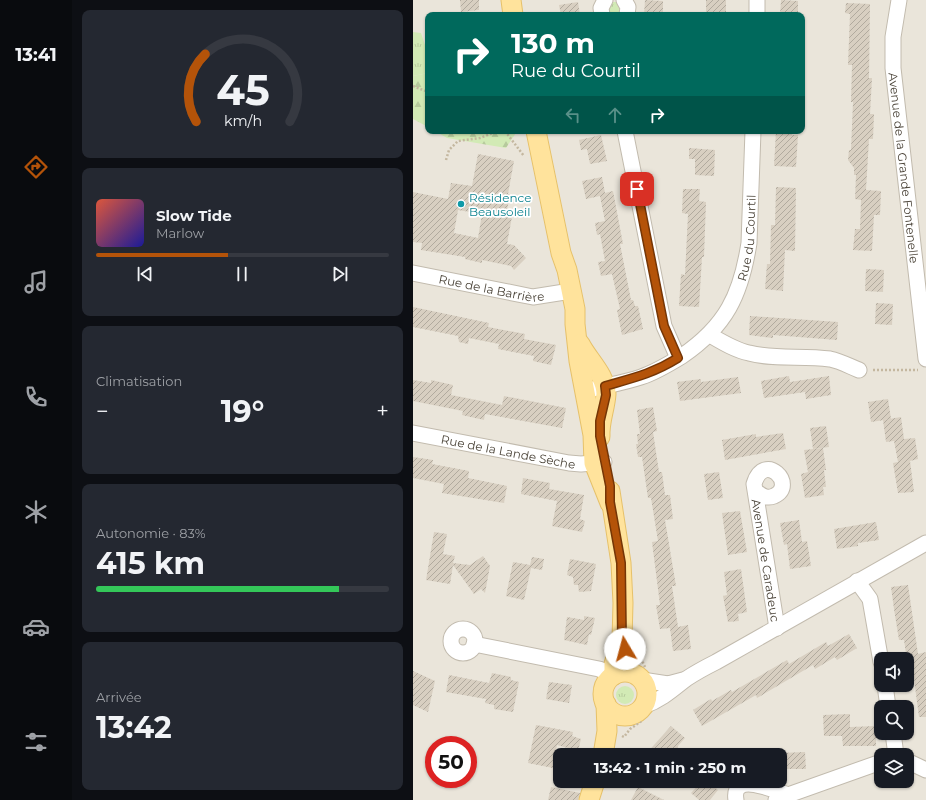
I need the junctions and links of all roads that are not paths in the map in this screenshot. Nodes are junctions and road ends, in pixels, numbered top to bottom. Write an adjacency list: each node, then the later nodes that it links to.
1 (511, 0): 6 (main road)
2 (605, 0): 7 (street)
3 (624, 0): 8 (street)
4 (757, 0): 9 (street)
5 (899, 0): 17 (street, Avenue de la Grande Fontenelle)
6 (513, 12)
7 (602, 12)
8 (627, 12)
9 (757, 12)
10 (537, 134): 14 (main road)
11 (626, 134): 18 (street)
12 (753, 134): 16 (street, Rue du Courtil)
13 (413, 273): 14 (street, Rue de la Barrière)
14 (564, 292): 15 (main road)
15 (576, 332): 20 (main road); 21 (main road)
16 (710, 334): 18 (street, Rue du Courtil); 19 (street)
17 (926, 356)
18 (678, 358): 20 (street, Rue du Courtil)
19 (859, 370)
20 (605, 386): 21 (street, Rue du Courtil); 23 (main road)
21 (585, 391): 23 (main road)
22 (413, 433): 23 (street, Rue de la Lande Sèche)
23 (599, 463): 28 (main road)
24 (757, 492): 27 (street, Avenue de Caradeuc)
25 (926, 543): 26 (street, Avenue de Caradeuc)
26 (857, 581): 27 (street, Avenue de Caradeuc); 30 (street)
27 (777, 628): 33 (street, Avenue de Caradeuc)
28 (622, 640): 31 (main road); 32 (main road)
29 (474, 644): 31 (street)
30 (879, 652)
31 (613, 676): 32 (main road); 34 (main road)
32 (638, 677): 33 (street, Avenue de Caradeuc); 35 (main road)
33 (686, 679): 35 (street, Avenue de Caradeuc)
34 (606, 704): 35 (main road); 36 (main road)
35 (638, 710): 37 (main road)
36 (604, 748)
37 (606, 748)
38 (914, 764): 40 (street)
39 (874, 765): 42 (street)
40 (926, 770)
41 (593, 788): 43 (main road)
42 (782, 798): 44 (street)
43 (589, 800)
44 (736, 800)

